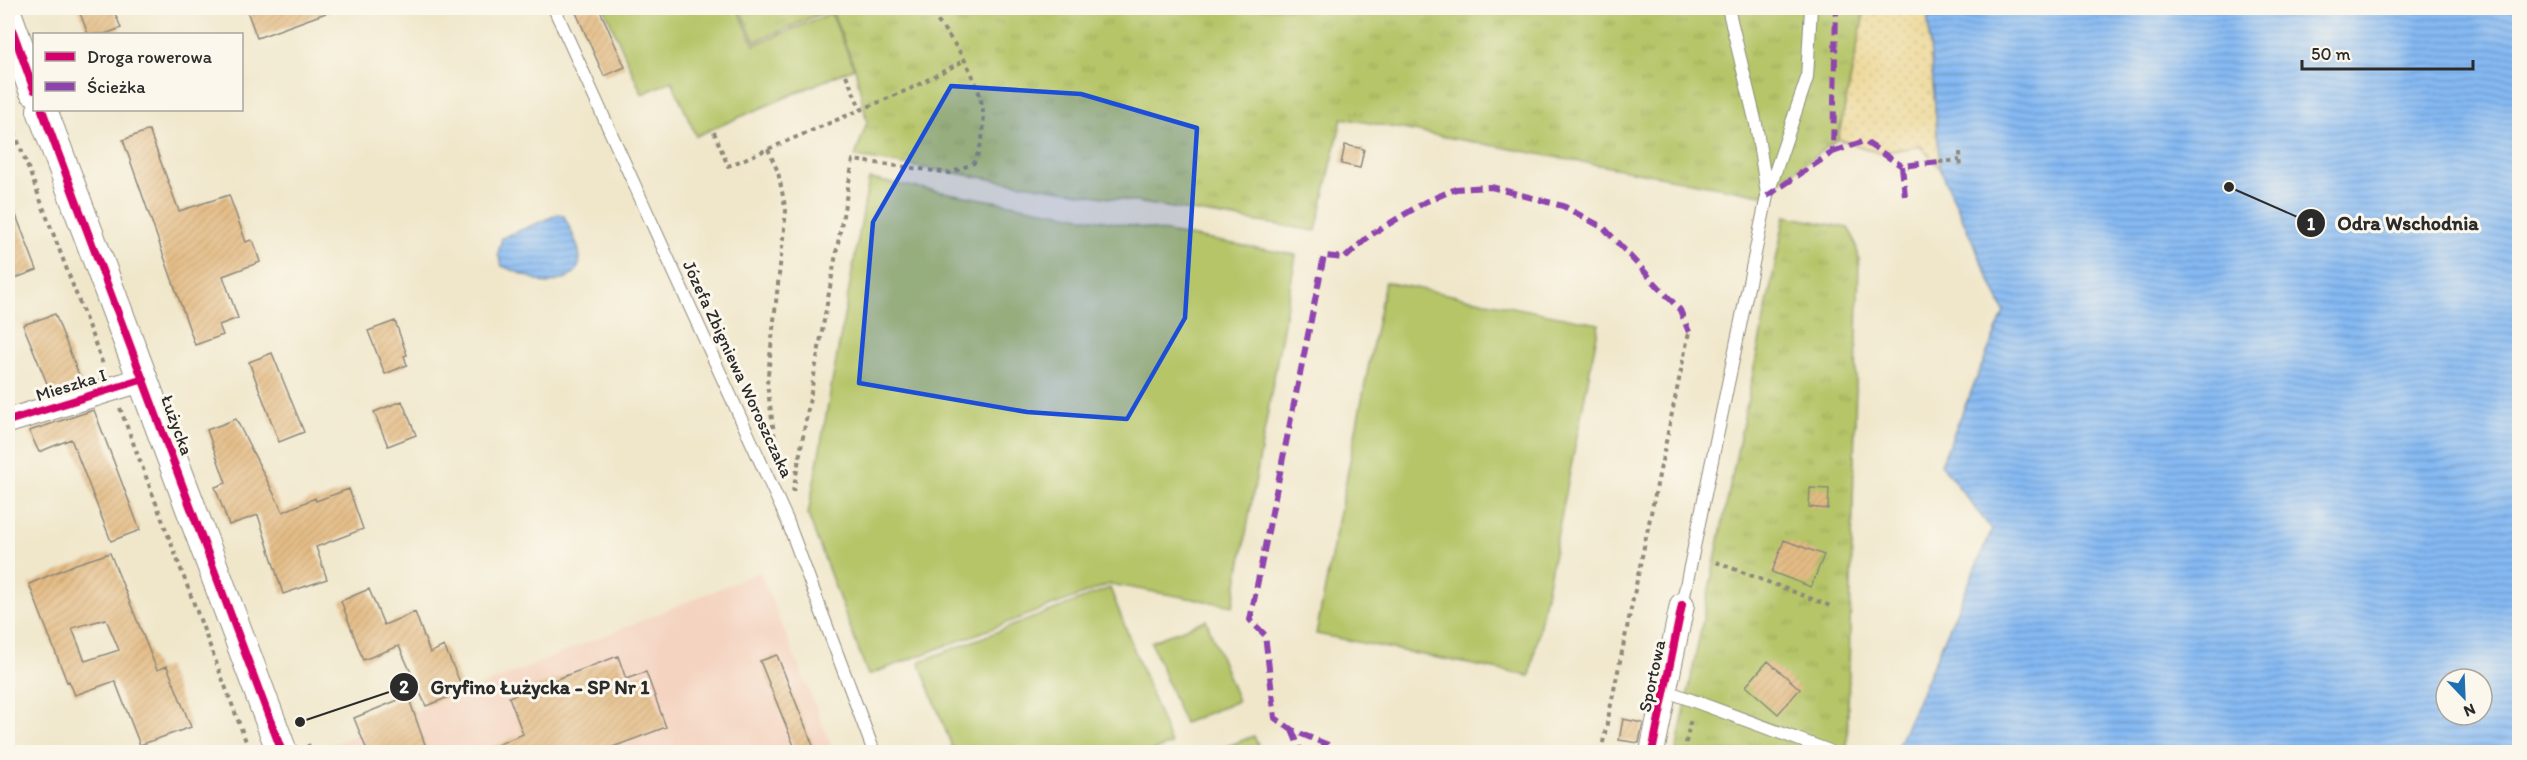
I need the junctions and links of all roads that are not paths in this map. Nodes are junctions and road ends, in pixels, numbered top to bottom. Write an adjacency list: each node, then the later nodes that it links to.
1 (554, 8): 14 (lane, Józefa Zbigniewa Woroszczaka)
2 (1728, 8): 7 (lane)
3 (1811, 8): 7 (lane)
4 (8, 18): 5 (street)
5 (33, 87)
6 (42, 111): 8 (street, Łużycka)
7 (1767, 196): 10 (lane)
8 (144, 379): 9 (street, Mieszka I); 13 (street, Łużycka)
9 (8, 421)
10 (1682, 605): 11 (street, Sportowa)
11 (1664, 690): 12 (lane); 15 (street, Sportowa)
12 (1827, 750)
13 (282, 753)
14 (874, 753)
15 (1652, 753)

